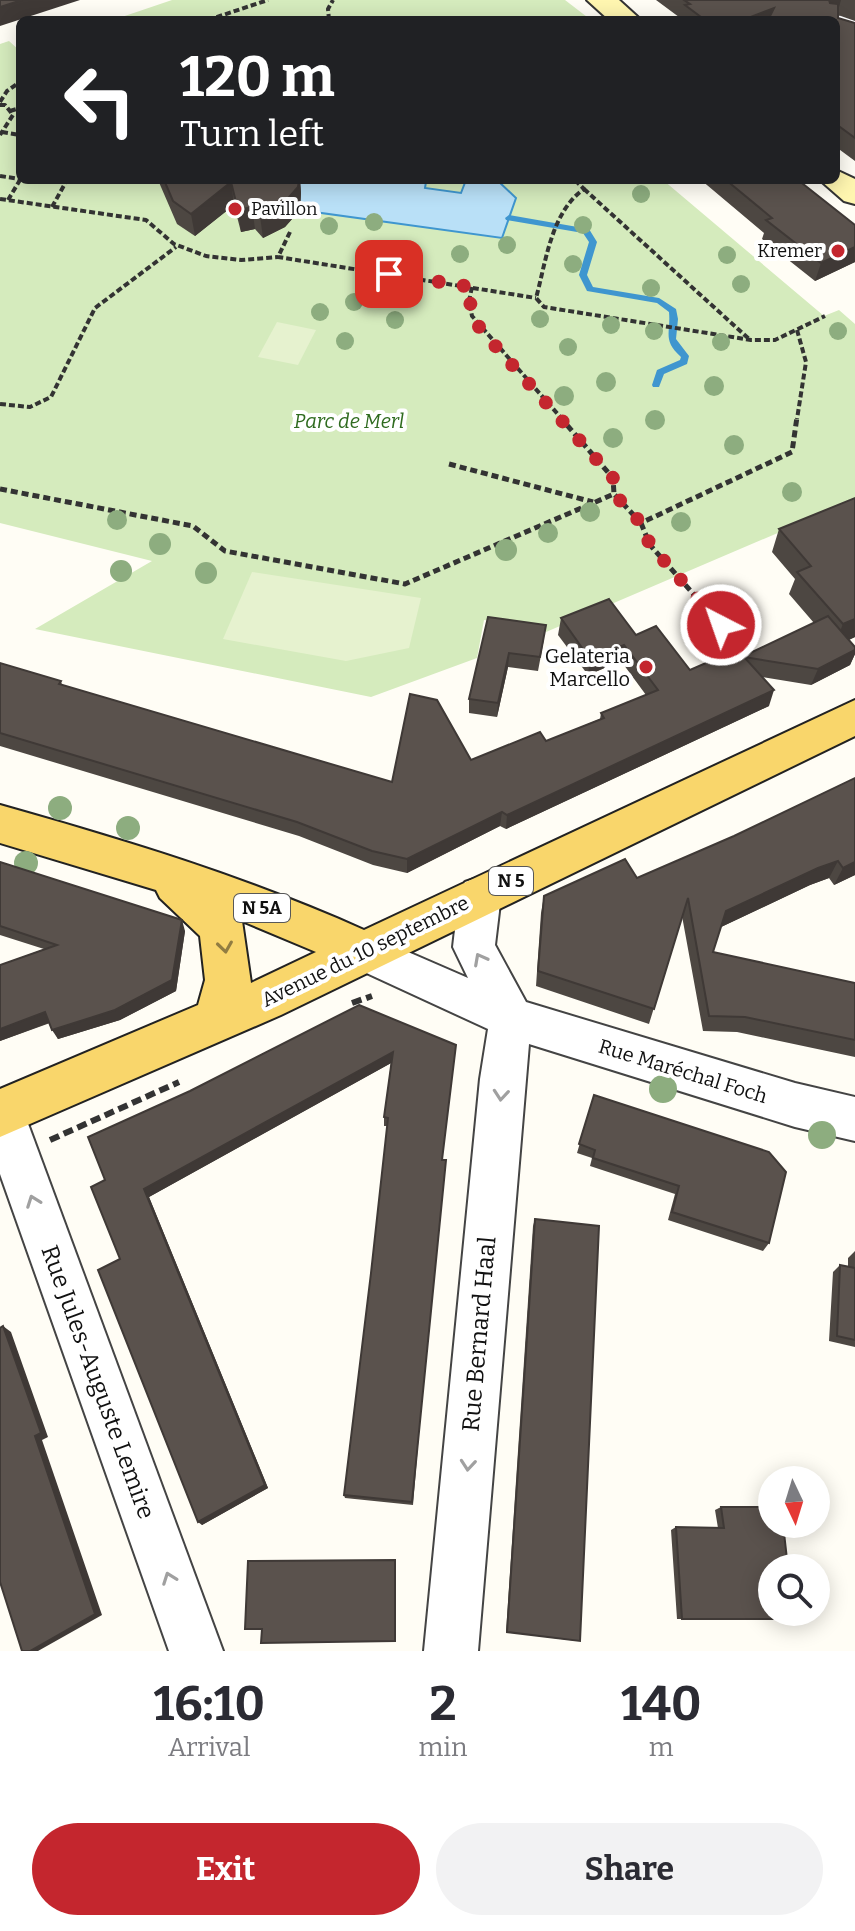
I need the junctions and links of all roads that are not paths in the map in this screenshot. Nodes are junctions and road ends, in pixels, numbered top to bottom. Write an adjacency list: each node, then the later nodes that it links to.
1 (601, 0): 2 (street)
2 (622, 16)
3 (855, 717): 6 (main road, Avenue du 10 septembre / N 5)
4 (0, 824): 5 (main road, N 5A)
5 (159, 869): 7 (main road, N 5A); 9 (main road, N 5A, one-way to 9)
6 (480, 895): 7 (main road, Avenue du 10 septembre / N 5); 8 (street, one-way to 6)
7 (362, 951): 8 (street, Rue Maréchal Foch); 9 (main road, Avenue du 10 septembre / N 5)
8 (511, 1018): 11 (street, Rue Maréchal Foch); 13 (street, Rue Bernard Haal, one-way to 13)
9 (218, 1020): 10 (main road, Avenue du 10 septembre / N 5)
10 (0, 1113): 12 (street, Rue Jules-Auguste Lemire, one-way to 10)
11 (855, 1119)
12 (196, 1651)
13 (451, 1651)

